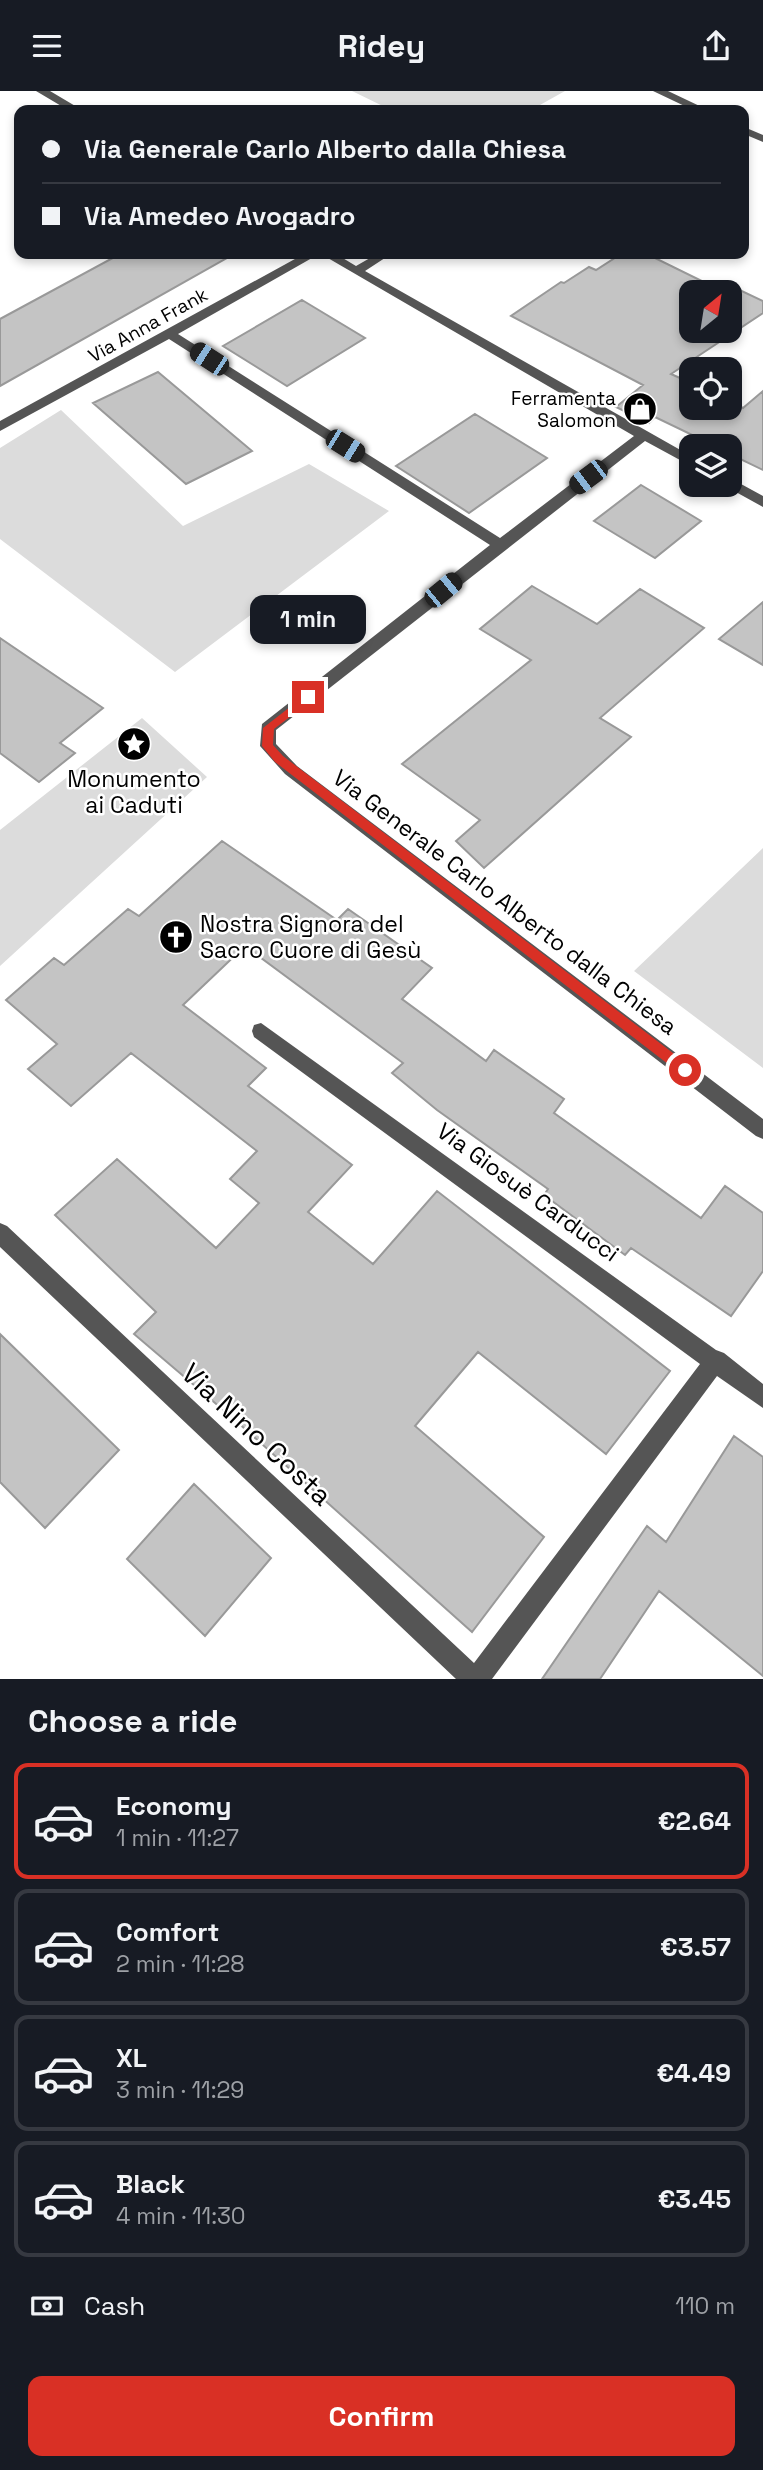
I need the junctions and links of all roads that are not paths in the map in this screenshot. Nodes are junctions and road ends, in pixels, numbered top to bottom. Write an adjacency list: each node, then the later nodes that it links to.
1 (42, 91): 3 (street)
2 (659, 91): 4 (street)
3 (67, 105)
4 (691, 105)
5 (304, 259): 9 (street, Via Anna Frank)
6 (336, 259): 8 (street)
7 (376, 259): 8 (street)
8 (356, 271): 11 (street)
9 (171, 335): 12 (street, Via Anna Frank); 17 (street)
10 (510, 342): 11 (street)
11 (498, 350): 13 (street)
12 (0, 427)
13 (644, 435): 14 (street); 17 (street)
14 (679, 454)
15 (742, 490): 16 (street)
16 (763, 502)
17 (500, 545): 19 (street, Via Generale Carlo Alberto dalla Chiesa)
18 (261, 1031): 21 (street, Via Giosuè Carducci)
19 (763, 1130)
20 (0, 1233): 23 (street, Via Nino Costa)
21 (716, 1360): 22 (street, Via Giosuè Carducci); 23 (street, Via Nino Costa)
22 (763, 1397)
23 (475, 1679)

